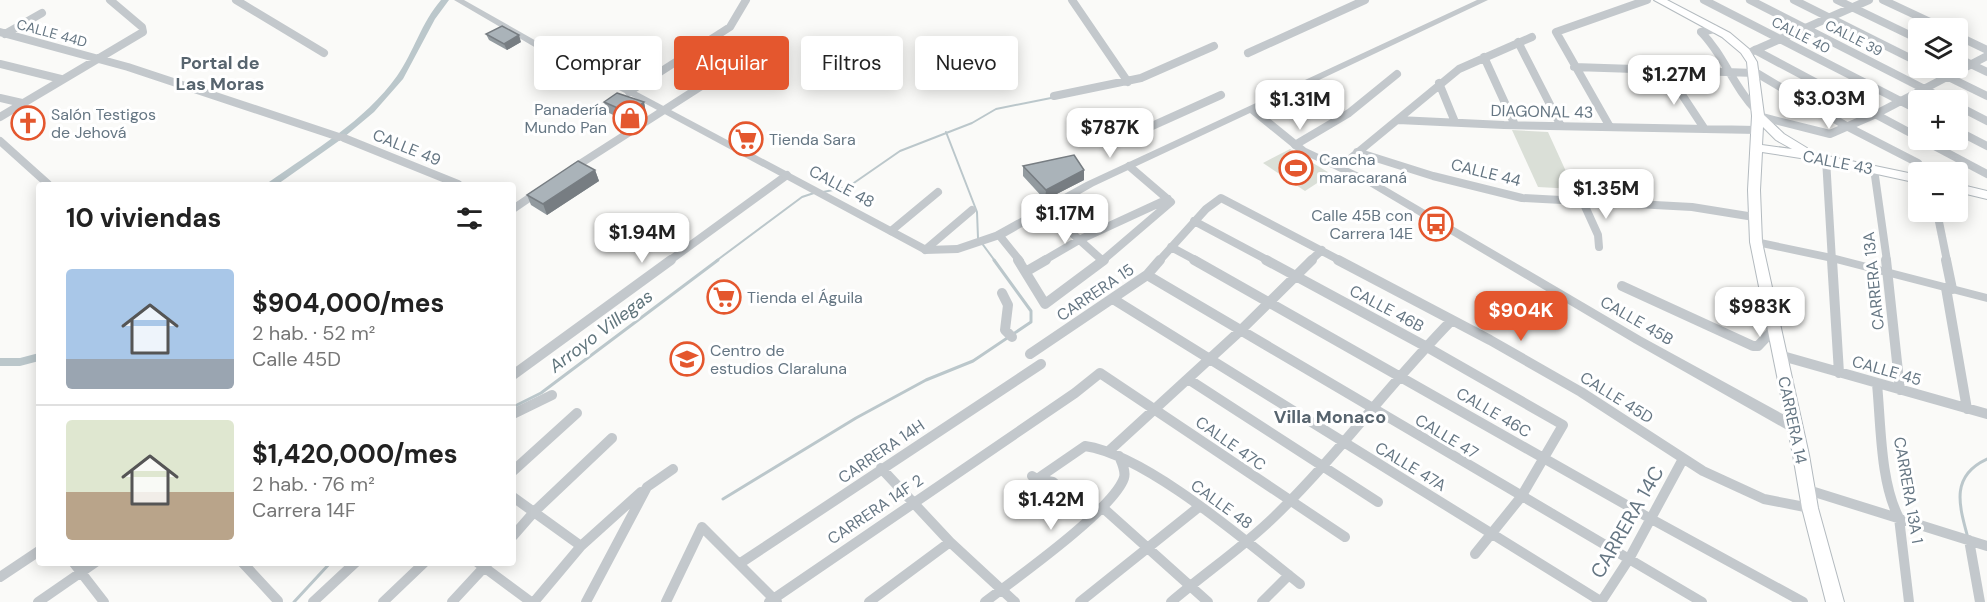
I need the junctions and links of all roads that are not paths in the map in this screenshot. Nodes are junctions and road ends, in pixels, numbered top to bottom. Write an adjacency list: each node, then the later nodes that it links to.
1 (110, 0): 36 (street)
2 (236, 0): 31 (street)
3 (458, 0): 55 (street, CALLE 48)
4 (746, 0): 55 (street)
5 (1072, 0): 50 (street)
6 (1365, 0): 32 (street)
7 (1484, 0): 63 (street)
8 (1647, 0): 41 (street)
9 (1659, 0): 21 (main road)
10 (1704, 0): 25 (street, CALLE 40)
11 (1750, 0): 20 (street, CALLE 39)
12 (1794, 0): 18 (street)
13 (1837, 0): 16 (street)
14 (1869, 0): 16 (street)
15 (1883, 0): 19 (street)
16 (1852, 8): 18 (street); 23 (street)
17 (42, 13): 22 (street)
18 (1828, 17): 20 (street); 35 (street)
19 (1921, 18)
20 (1806, 28): 25 (street); 52 (street, CALLE 39)
21 (1714, 29): 30 (main road); 43 (street)
22 (2, 34): 36 (street, CALLE 44D)
23 (1908, 34)
24 (1532, 37): 27 (street)
25 (1781, 40): 30 (street); 60 (street, CALLE 40)
26 (1968, 41): 29 (street)
27 (1518, 42): 34 (street); 73 (street)
28 (1214, 46): 50 (street)
29 (1987, 50)
30 (1750, 51): 45 (main road); 67 (street)
31 (324, 53)
32 (1248, 53)
33 (1987, 56): 39 (street)
34 (1484, 57): 51 (street); 72 (street)
35 (1908, 57)
36 (98, 58): 49 (street); 98 (street, CALLE 49)
37 (1968, 63): 39 (street)
38 (0, 64): 49 (street)
39 (1971, 64): 40 (street); 44 (street)
40 (1968, 66)
41 (1574, 67): 42 (street); 74 (street)
42 (1665, 69): 43 (street); 76 (street)
43 (1729, 71): 45 (street); 66 (street)
44 (1987, 72)
45 (1755, 73): 66 (main road, CARRERA 14); 75 (street)
46 (1397, 74): 82 (street)
47 (1943, 78): 52 (street)
48 (1951, 78): 58 (street)
49 (61, 79): 61 (street)
50 (1128, 82): 57 (street)
51 (1439, 83): 69 (street); 71 (street)
52 (1922, 88): 54 (street, CALLE 39); 60 (street)
53 (695, 90): 64 (street)
54 (1926, 90)
55 (633, 93): 64 (street, CALLE 48)
56 (1221, 95): 81 (street)
57 (1054, 96)
58 (1987, 96)
59 (0, 98): 61 (street)
60 (1899, 100): 62 (street, CALLE 40); 67 (street)
61 (22, 103): 68 (street)
62 (1908, 105)
63 (1251, 109): 82 (street, CALLE 45B); 90 (street)
64 (664, 110): 94 (street, CALLE 48); 95 (street)
65 (1968, 111): 70 (street)
66 (1757, 113): 75 (street); 77 (main road, CARRERA 14); 87 (main road)
67 (1876, 114): 75 (street); 78 (street)
68 (0, 117)
69 (1398, 120): 71 (street, DIAGONAL 43); 86 (street)
70 (1987, 121)
71 (1455, 122): 72 (street, DIAGONAL 43)
72 (1515, 124): 73 (street, DIAGONAL 43)
73 (1561, 126): 74 (street, DIAGONAL 43)
74 (1610, 127): 76 (street, DIAGONAL 43)
75 (1848, 127): 89 (street)
76 (1704, 128): 77 (street, DIAGONAL 43)
77 (1757, 130): 84 (main road, CARRERA 14)
78 (1908, 132)
79 (1968, 136): 83 (street)
80 (0, 141): 97 (street)
81 (1112, 144)
82 (1295, 145): 91 (street, CALLE 45B)
83 (1987, 146)
84 (1758, 148): 87 (main road, CALLE 43); 109 (main road, CARRERA 14)
85 (1942, 150): 93 (street)
86 (1357, 152): 91 (street); 105 (street, CALLE 44)
87 (1813, 156): 88 (main road, CALLE 43)
88 (1826, 159): 92 (main road, CALLE 43); 120 (street)
89 (1916, 162)
90 (1129, 166): 104 (street); 107 (street)
91 (1340, 167): 155 (street, CALLE 45B)
92 (1874, 169): 96 (main road, CALLE 43); 123 (street, CARRERA 13A)
93 (1987, 174)
94 (787, 175): 112 (street, CALLE 48); 141 (street)
95 (560, 177)
96 (1908, 177)
97 (46, 182)
98 (453, 182)
99 (542, 190): 106 (street)
100 (1968, 190): 102 (main road)
101 (938, 192): 112 (street)
102 (1987, 195)
103 (1221, 198): 110 (street, CARRERA 15); 119 (street, CALLE 45D)
104 (1169, 201): 114 (street); 121 (street)
105 (1583, 202): 109 (street, CALLE 44); 117 (street)
106 (516, 207)
107 (1044, 208): 113 (street); 114 (street)
108 (972, 210): 118 (street)
109 (1754, 217): 115 (main road, CARRERA 14)
110 (1194, 221): 116 (street, CARRERA 15); 125 (street, CALLE 46B)
111 (1939, 222): 127 (street)
112 (891, 231): 118 (street, CALLE 48)
113 (999, 235): 118 (street); 122 (street)
114 (1079, 240): 121 (street); 122 (street)
115 (1756, 242): 120 (street); 133 (main road, CARRERA 14)
116 (1171, 247): 124 (street, CARRERA 15); 131 (street, CALLE 46C)
117 (1599, 247)
118 (925, 250)
119 (1322, 250): 125 (street); 132 (street, CALLE 45D)
120 (1832, 258): 123 (street); 143 (street)
121 (1104, 261): 122 (street)
122 (1027, 271)
123 (1888, 273): 127 (street); 147 (street, CARRERA 13A)
124 (1147, 275): 130 (street, CARRERA 15); 134 (street, CALLE 47)
125 (1294, 276): 131 (street); 136 (street, CALLE 46B)
126 (1622, 286): 133 (street)
127 (1949, 288): 129 (street); 150 (street)
128 (1002, 293): 135 (street)
129 (1987, 298)
130 (1113, 299): 137 (street, CARRERA 15); 139 (street, CALLE 47A)
131 (1268, 301): 134 (street); 144 (street, CALLE 46C)
132 (1452, 320): 136 (street); 160 (street, CALLE 45D)
133 (1774, 329): 138 (main road, CARRERA 14)
134 (1240, 331): 139 (street); 149 (street, CALLE 47)
135 (1012, 337)
136 (1425, 346): 144 (street); 159 (street, CALLE 46B)
137 (1030, 354)
138 (1779, 355): 143 (street, CALLE 45); 155 (main road, CARRERA 14)
139 (1209, 358): 145 (street); 157 (street, CALLE 47A)
140 (1041, 364): 163 (street, CARRERA 14H)
141 (516, 373)
142 (1100, 373): 151 (street, CALLE 47C); 171 (street, CARRERA 14F 2)
143 (1839, 373): 146 (street, CALLE 45)
144 (1400, 375): 149 (street); 159 (street, CALLE 46C)
145 (1188, 379): 151 (street); 161 (street)
146 (1877, 384): 147 (street, CALLE 45); 176 (street, CARRERA 13A 1)
147 (1900, 390): 150 (street, CALLE 45)
148 (552, 395): 152 (street)
149 (1370, 408): 157 (street); 167 (street, CALLE 47)
150 (1968, 408): 154 (street, CALLE 45)
151 (1156, 409): 158 (street); 169 (street, CALLE 47C)
152 (516, 413)
153 (577, 413): 162 (street)
154 (1987, 414)
155 (1794, 427): 166 (main road, CARRERA 14)
156 (612, 438): 175 (street)
157 (1342, 441): 161 (street); 178 (street, CALLE 47A)
158 (1114, 453): 172 (street, CALLE 48); 174 (street); 174 (street, CALLE 48)
159 (1544, 459): 167 (street); 177 (street, CALLE 46C)
160 (1683, 459): 173 (street, CALLE 45D); 177 (street, CARRERA 14C)
161 (1320, 466): 169 (street); 170 (street)
162 (516, 468)
163 (881, 468): 171 (street); 190 (street, CARRERA 14H)
164 (673, 469): 165 (street)
165 (647, 487): 184 (street); 210 (street)
166 (1808, 490): 173 (main road, CARRERA 14); 176 (street)
167 (1521, 497): 178 (street); 189 (street, CALLE 47)
168 (516, 498): 175 (street)
169 (1288, 501): 180 (street, CALLE 47C); 183 (street)
170 (1378, 502)
171 (914, 503): 182 (street); 203 (street, CARRERA 14F 2)
172 (1200, 506): 183 (street, CALLE 48); 186 (street)
173 (1810, 508): 222 (main road, CARRERA 14)
174 (1097, 511): 186 (street); 201 (street)
175 (534, 512): 179 (street); 184 (street)
176 (1899, 518): 181 (street); 223 (street, CARRERA 13A 1)
177 (1650, 520): 189 (street, CARRERA 14C); 221 (street, CALLE 46C)
178 (1491, 532): 188 (street); 219 (street, CALLE 47A)
179 (516, 533)
180 (1345, 537)
181 (1969, 540): 185 (street); 224 (street)
182 (950, 542): 201 (street); 212 (street)
183 (1247, 542): 197 (street, CALLE 48); 200 (street)
184 (581, 546): 209 (street)
185 (1987, 546)
186 (1148, 547): 200 (street); 215 (street)
187 (36, 553): 198 (street)
188 (1475, 554)
189 (1629, 560): 219 (street, CARRERA 14C); 220 (street, CALLE 47)
190 (739, 564): 203 (street); 211 (street)
191 (246, 566): 202 (street)
192 (352, 566): 206 (street)
193 (421, 566): 207 (street)
194 (482, 566): 208 (street)
195 (487, 566): 209 (street)
196 (77, 567): 204 (street); 205 (street)
197 (1289, 575): 199 (street, CALLE 48); 218 (street)
198 (0, 577)
199 (1300, 584)
200 (1190, 586): 216 (street); 217 (street)
201 (1002, 589): 213 (street); 214 (street)
202 (278, 601)
203 (773, 601)
204 (38, 602)
205 (104, 602)
206 (313, 602)
207 (383, 602)
208 (452, 602)
209 (533, 602)
210 (586, 602)
211 (666, 602)
212 (869, 602)
213 (985, 602)
214 (1015, 602)
215 (1080, 602)
216 (1172, 602)
217 (1208, 602)
218 (1262, 602)
219 (1601, 602)
220 (1702, 602)
221 (1803, 602)
222 (1835, 602)
223 (1909, 602)
224 (1980, 602)

